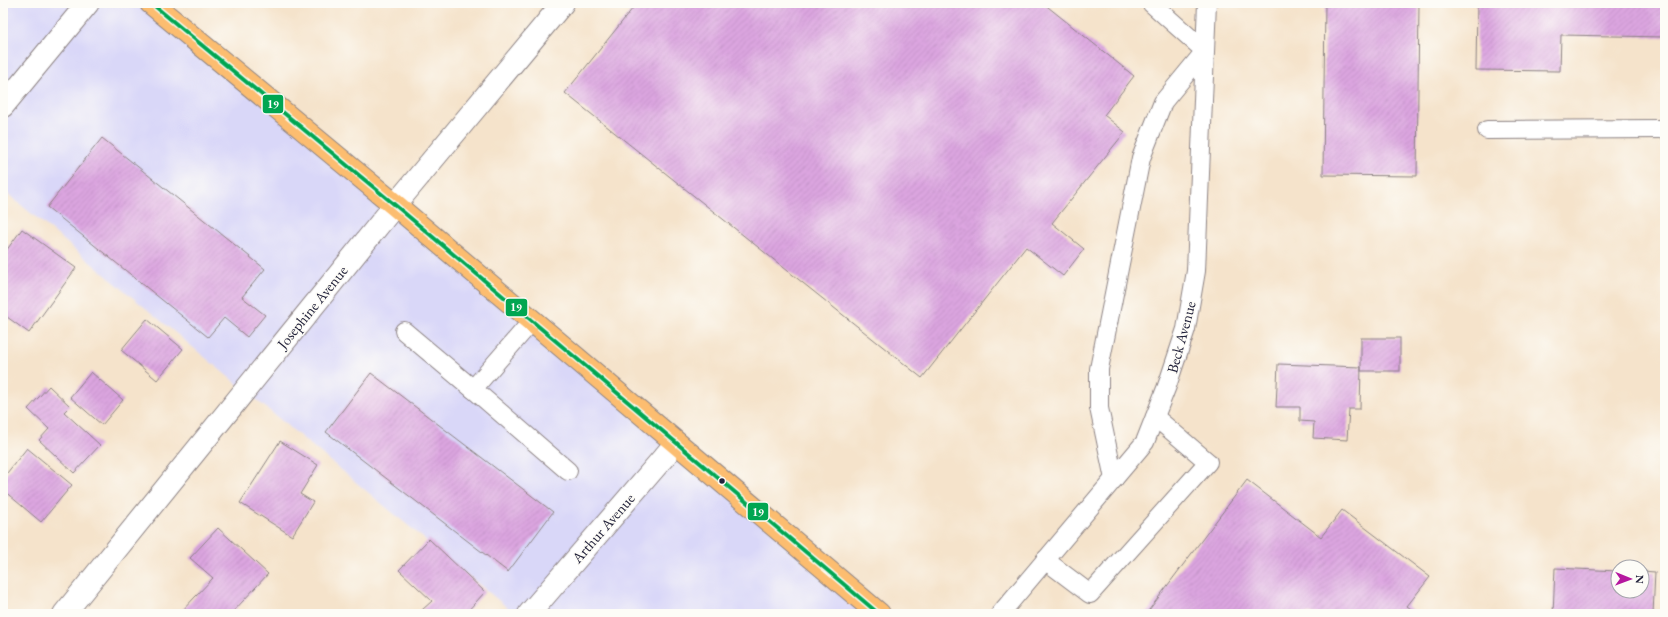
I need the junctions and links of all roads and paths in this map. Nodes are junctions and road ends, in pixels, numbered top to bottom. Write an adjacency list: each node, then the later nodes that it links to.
1 (88, 3): 7 (street)
2 (152, 3): 10 (main road)
3 (563, 3): 10 (street, Josephine Avenue)
4 (1151, 3): 6 (lane)
5 (1207, 3): 6 (lane, Beck Avenue)
6 (1205, 51): 14 (lane, Beck Avenue); 17 (lane)
7 (3, 106)
8 (1665, 129): 9 (lane)
9 (1487, 130)
10 (395, 205): 11 (main road); 19 (street, Josephine Avenue)
11 (532, 321): 13 (lane); 15 (main road)
12 (404, 331): 13 (lane)
13 (473, 389): 16 (lane)
14 (1155, 417): 17 (lane, Beck Avenue); 18 (lane)
15 (676, 443): 20 (street, Arthur Avenue); 21 (main road)
16 (568, 471)
17 (1114, 479): 18 (lane, Beck Avenue)
18 (1046, 560): 22 (lane, Beck Avenue)
19 (64, 614)
20 (529, 614)
21 (879, 614)
22 (1000, 614)

